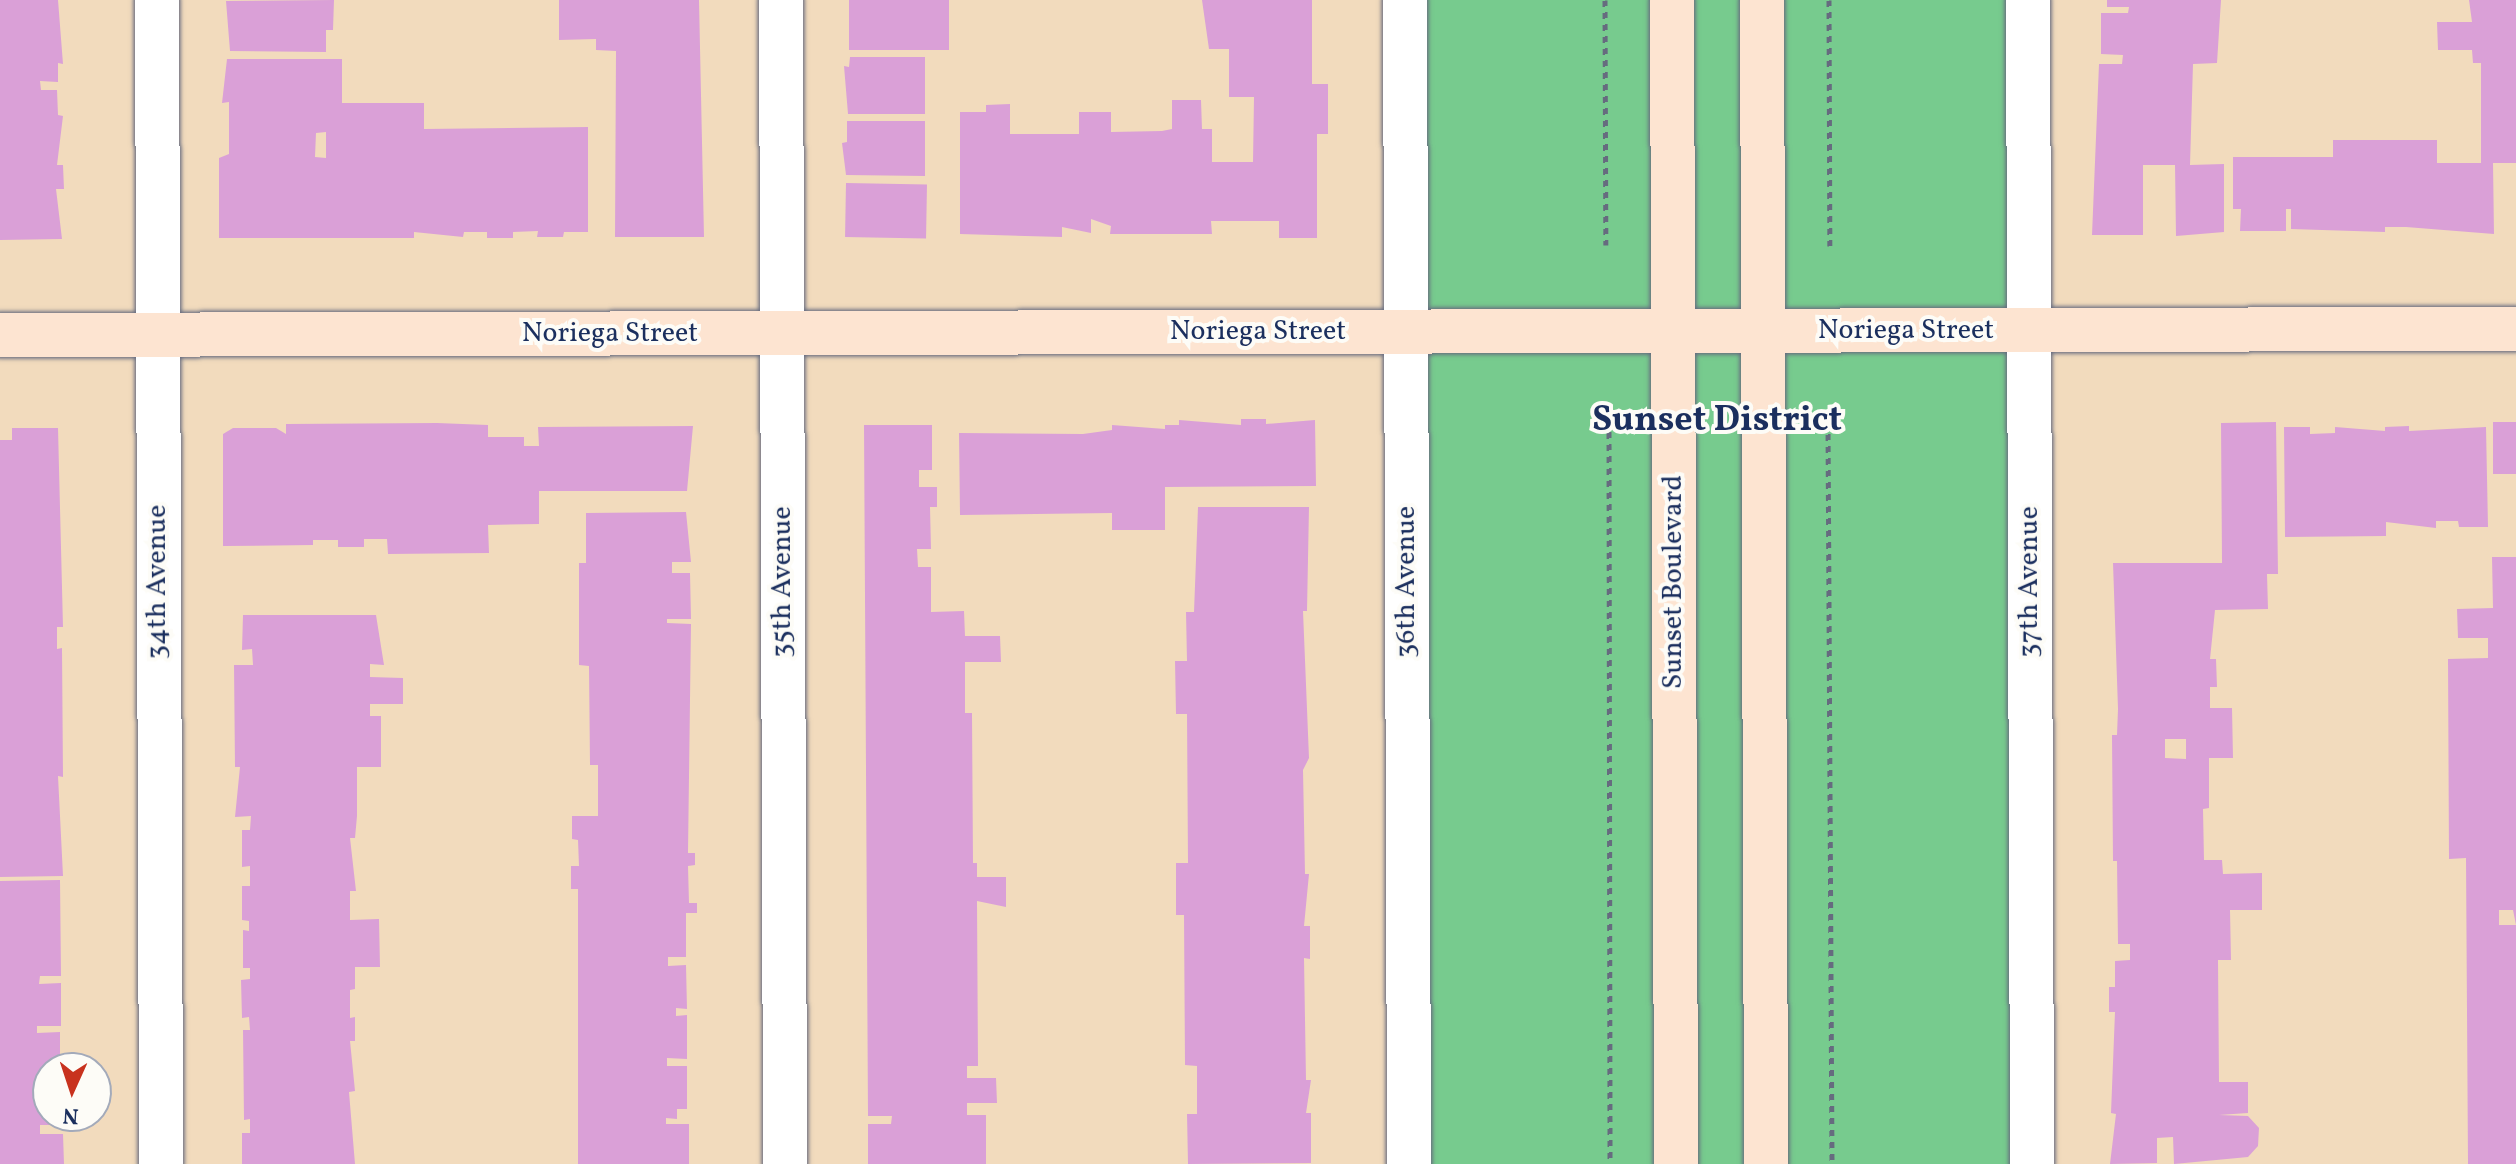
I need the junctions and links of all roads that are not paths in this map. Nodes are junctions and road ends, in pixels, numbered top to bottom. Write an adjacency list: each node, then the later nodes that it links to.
1 (157, 0): 12 (street, 34th Avenue)
2 (781, 0): 13 (street, 35th Avenue)
3 (1405, 0): 11 (street, 36th Avenue)
4 (1672, 0): 9 (street, Sunset Boulevard)
5 (1762, 0): 10 (street)
6 (2028, 0): 8 (street, 37th Avenue)
7 (2516, 329): 8 (street, Noriega Street)
8 (2029, 330): 10 (street, Noriega Street); 20 (street, 37th Avenue)
9 (1673, 331): 10 (street, Noriega Street); 11 (street, Noriega Street); 18 (street, Sunset Boulevard)
10 (1763, 331): 19 (street)
11 (1406, 332): 13 (street, Noriega Street); 17 (street, 36th Avenue)
12 (158, 334): 13 (street, Noriega Street); 14 (street, Noriega Street); 15 (street, 34th Avenue)
13 (783, 334): 16 (street, 35th Avenue)
14 (0, 335)
15 (161, 1164)
16 (785, 1164)
17 (1409, 1164)
18 (1676, 1164)
19 (1766, 1164)
20 (2032, 1164)

